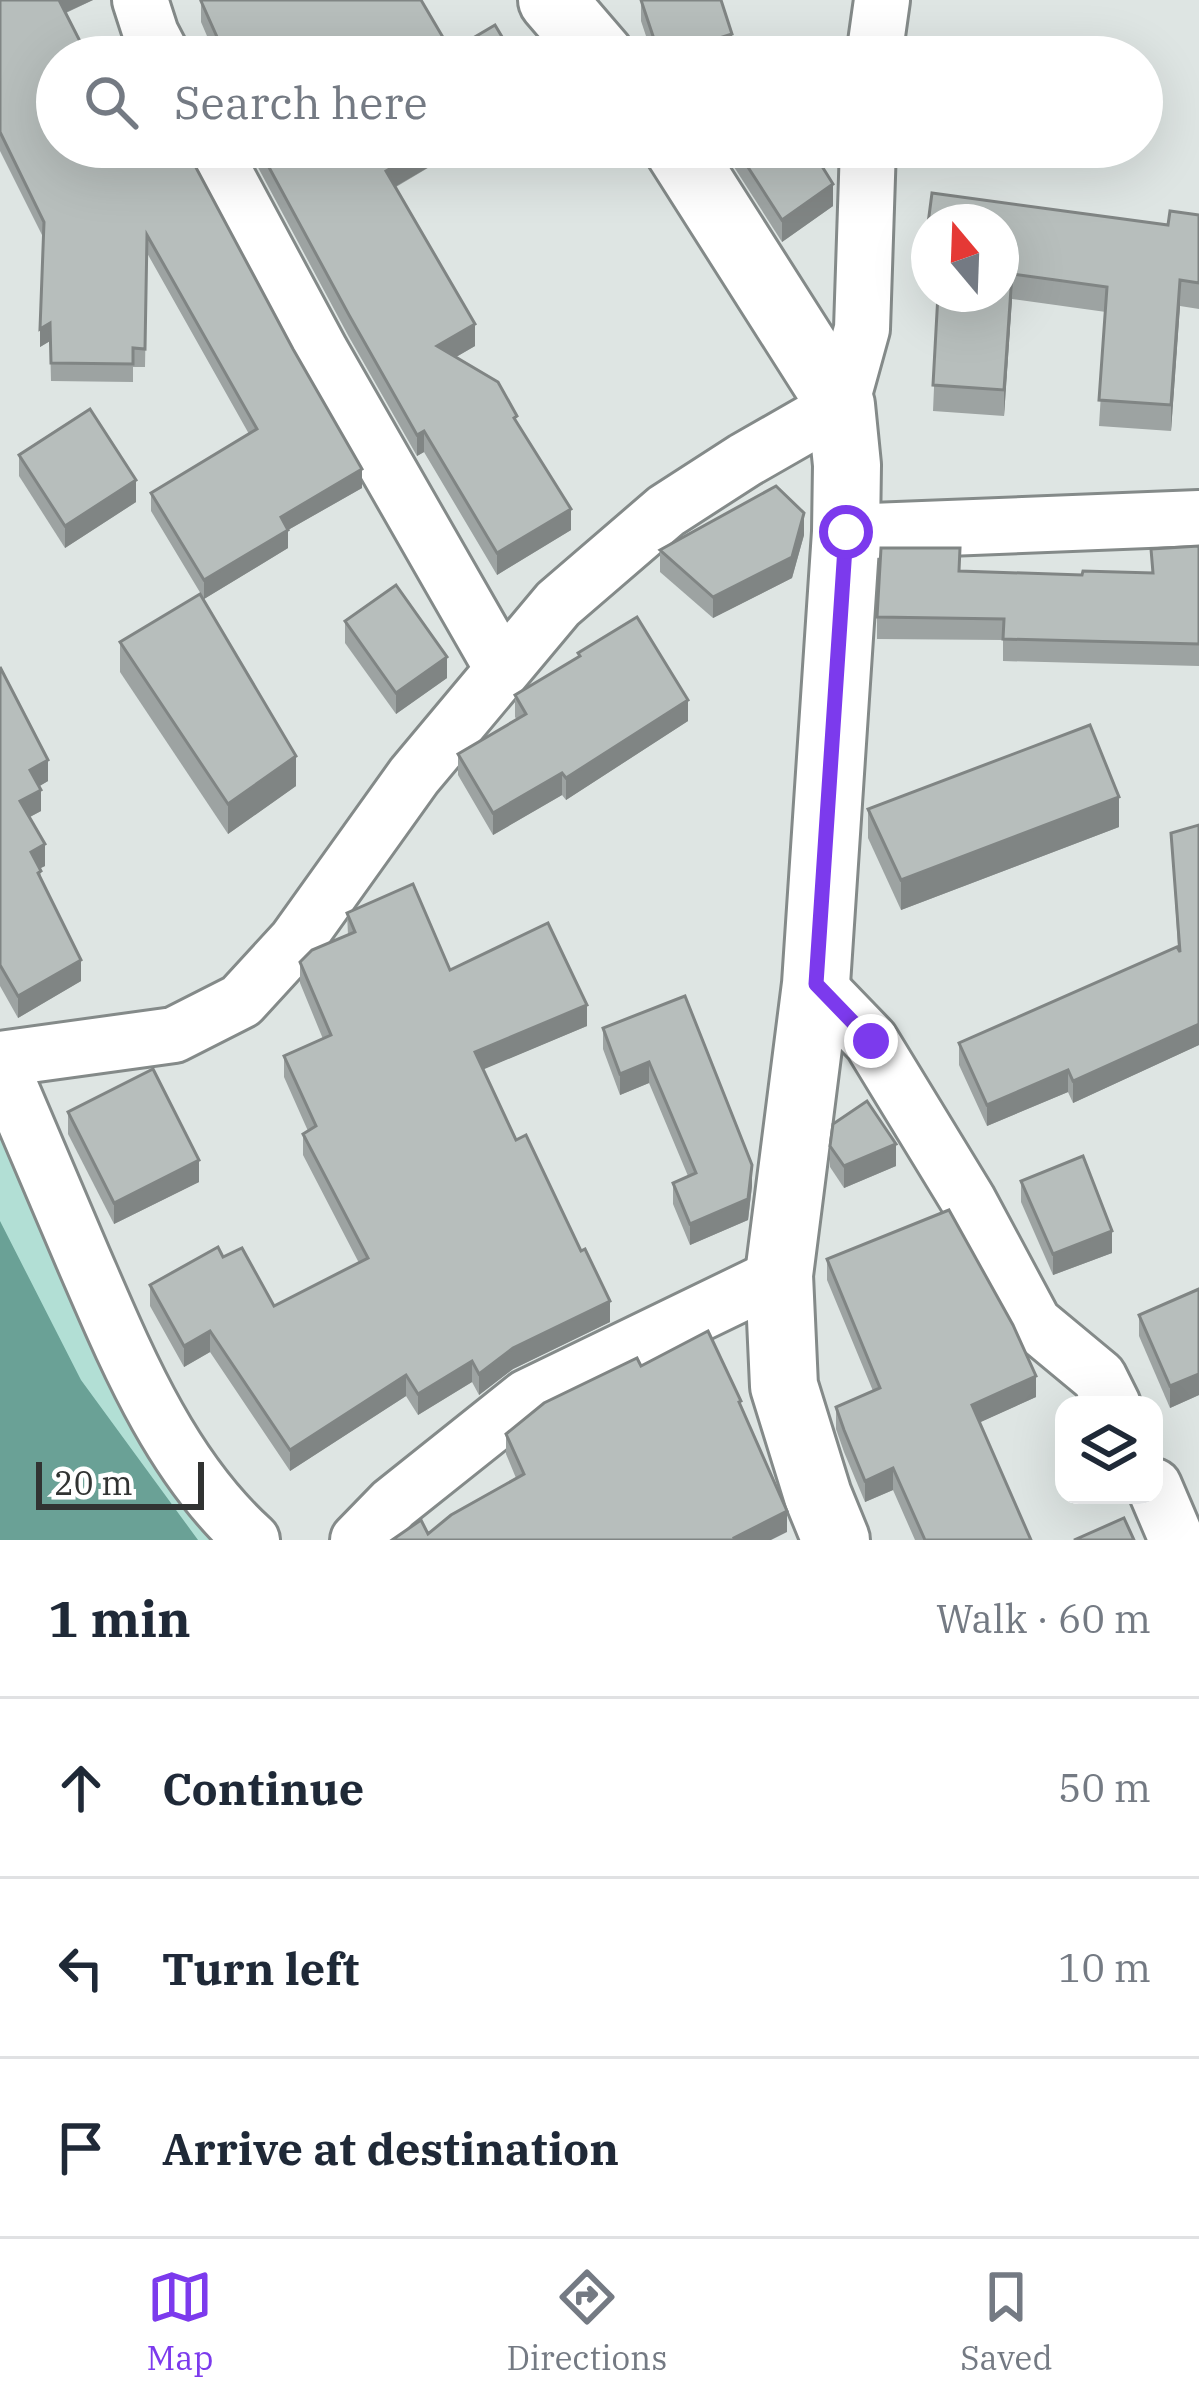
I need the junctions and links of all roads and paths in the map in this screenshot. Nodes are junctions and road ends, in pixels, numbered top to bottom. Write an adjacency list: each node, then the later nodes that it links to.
1 (140, 0): 4 (street)
2 (552, 0): 5 (street)
3 (882, 0): 6 (street)
4 (152, 36)
5 (583, 36)
6 (877, 36)
7 (222, 168): 13 (street)
8 (690, 168): 10 (street)
9 (867, 168): 10 (street)
10 (841, 405): 12 (street); 13 (street)
11 (1199, 518): 12 (street)
12 (846, 532): 14 (street)
13 (502, 668): 15 (street)
14 (816, 984): 16 (street); 17 (street)
15 (0, 1061): 19 (street)
16 (779, 1275): 20 (street); 21 (street)
17 (1108, 1396)
18 (1162, 1504): 22 (street)
19 (252, 1540)
20 (358, 1540)
21 (836, 1540)
22 (1177, 1540)

